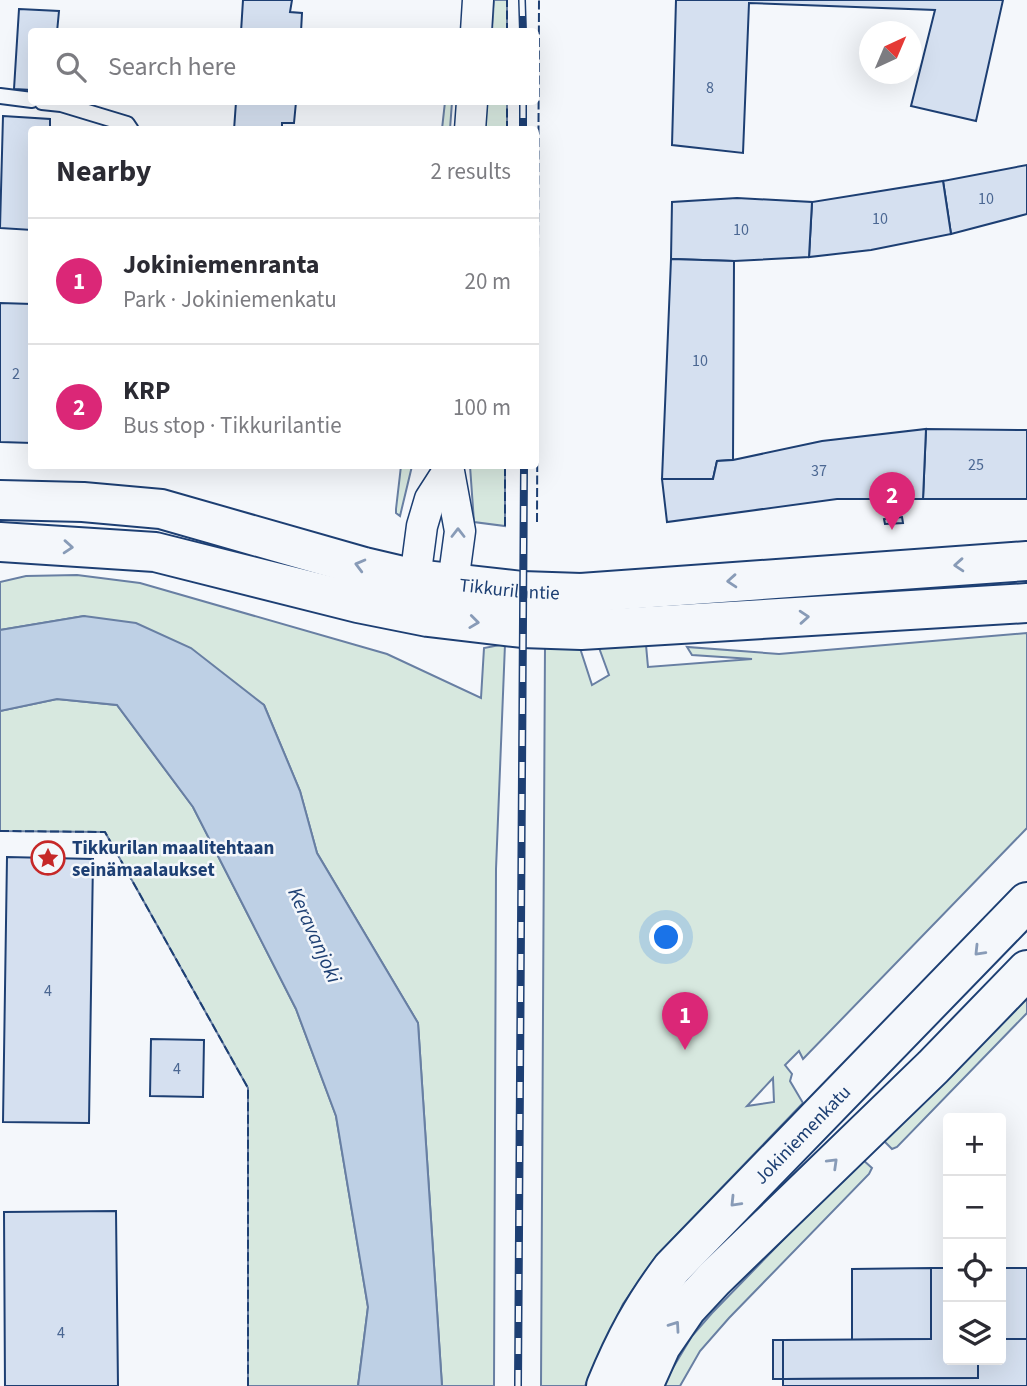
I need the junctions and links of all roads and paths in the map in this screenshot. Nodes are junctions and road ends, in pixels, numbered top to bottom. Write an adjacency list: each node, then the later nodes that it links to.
1 (478, 0): 2 (street)
2 (476, 28)
3 (0, 96): 4 (lane)
4 (28, 100)
5 (64, 105): 7 (lane)
6 (472, 105): 8 (street)
7 (128, 126)
8 (470, 126)
9 (447, 469): 14 (street)
10 (448, 469): 15 (street, one-way to 10)
11 (0, 500): 14 (main road, Tikkurilantie, one-way to 11)
12 (0, 542): 17 (main road, Tikkurilantie, one-way to 17)
13 (1027, 561): 15 (main road, Tikkurilantie, one-way to 15)
14 (415, 579): 15 (main road, Tikkurilantie); 17 (street)
15 (453, 583): 17 (street)
16 (1027, 603): 17 (main road, Tikkurilantie, one-way to 16)
17 (428, 617)
18 (1027, 902): 20 (main road, Jokiniemenkatu, one-way to 20)
19 (1027, 970): 21 (main road, one-way to 19)
20 (606, 1386)
21 (643, 1386)

